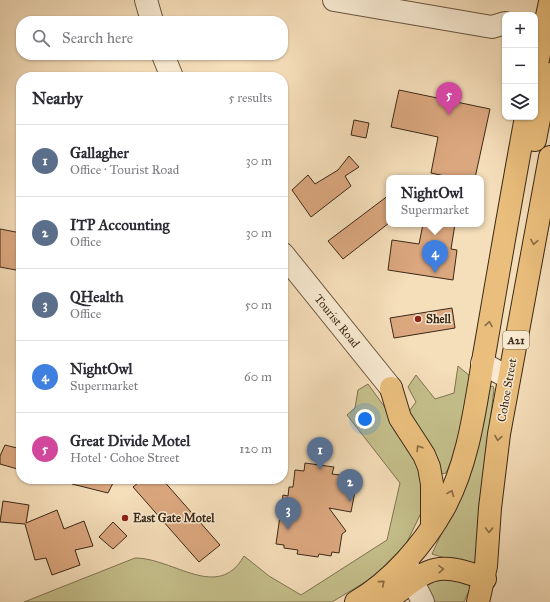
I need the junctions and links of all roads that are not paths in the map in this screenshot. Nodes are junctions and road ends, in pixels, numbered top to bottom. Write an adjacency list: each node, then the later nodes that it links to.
1 (146, 0): 4 (street)
2 (334, 0): 5 (street)
3 (544, 12): 7 (highway)
4 (151, 16)
5 (501, 29)
6 (166, 60): 8 (street)
7 (539, 66): 12 (highway)
8 (170, 72)
9 (525, 120): 12 (highway, A21)
10 (550, 157): 14 (highway, Cohoe Street / A21, one-way to 14)
11 (288, 260): 15 (street, Tourist Road)
12 (496, 283): 13 (highway, A21, one-way to 12)
13 (482, 363): 14 (street); 16 (highway, A21, one-way to 13)
14 (509, 378): 18 (highway, Cohoe Street / A21, one-way to 18)
15 (391, 388): 16 (highway, one-way to 15)
16 (432, 527): 17 (highway, A21)
17 (409, 570): 18 (highway, one-way to 18); 19 (highway, A21, one-way to 17); 20 (highway); 21 (street)
18 (484, 579): 22 (highway, Cohoe Street / A21)
19 (356, 602)
20 (385, 602)
21 (423, 602)
22 (479, 602)

